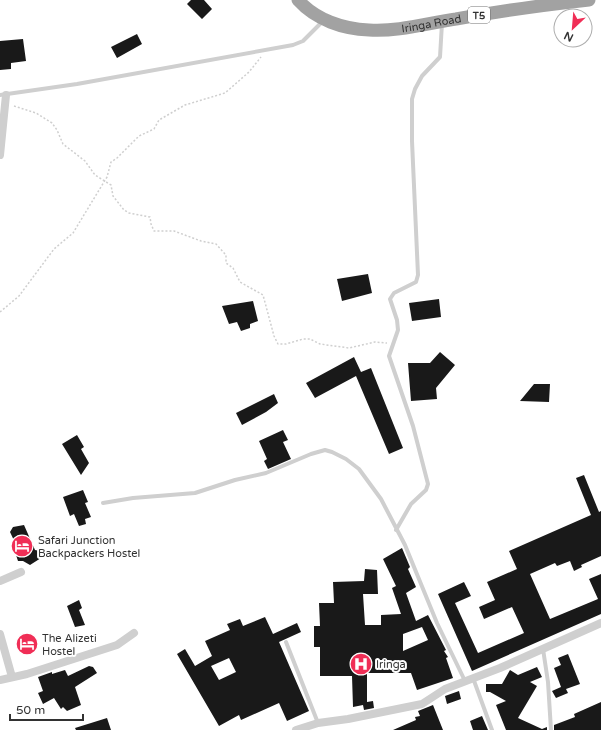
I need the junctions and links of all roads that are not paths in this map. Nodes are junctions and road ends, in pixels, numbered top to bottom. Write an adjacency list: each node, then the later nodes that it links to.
1 (298, 0): 3 (highway, T5)
2 (589, 0): 4 (highway, Iringa Road / T5)
3 (324, 20): 4 (highway, Iringa Road / T5); 5 (lane)
4 (442, 21): 8 (lane)
5 (3, 95): 6 (street)
6 (0, 155)
7 (103, 503): 8 (lane)
8 (396, 530): 17 (lane)
9 (21, 572): 10 (street)
10 (0, 581)
11 (601, 623): 15 (street)
12 (134, 633): 16 (street)
13 (0, 634): 16 (street)
14 (286, 642): 19 (lane)
15 (543, 649): 17 (street); 22 (lane)
16 (12, 677): 18 (street)
17 (469, 679): 19 (street); 21 (lane)
18 (0, 680)
19 (318, 722): 20 (street)
20 (296, 730)
21 (492, 730)
22 (551, 730)

